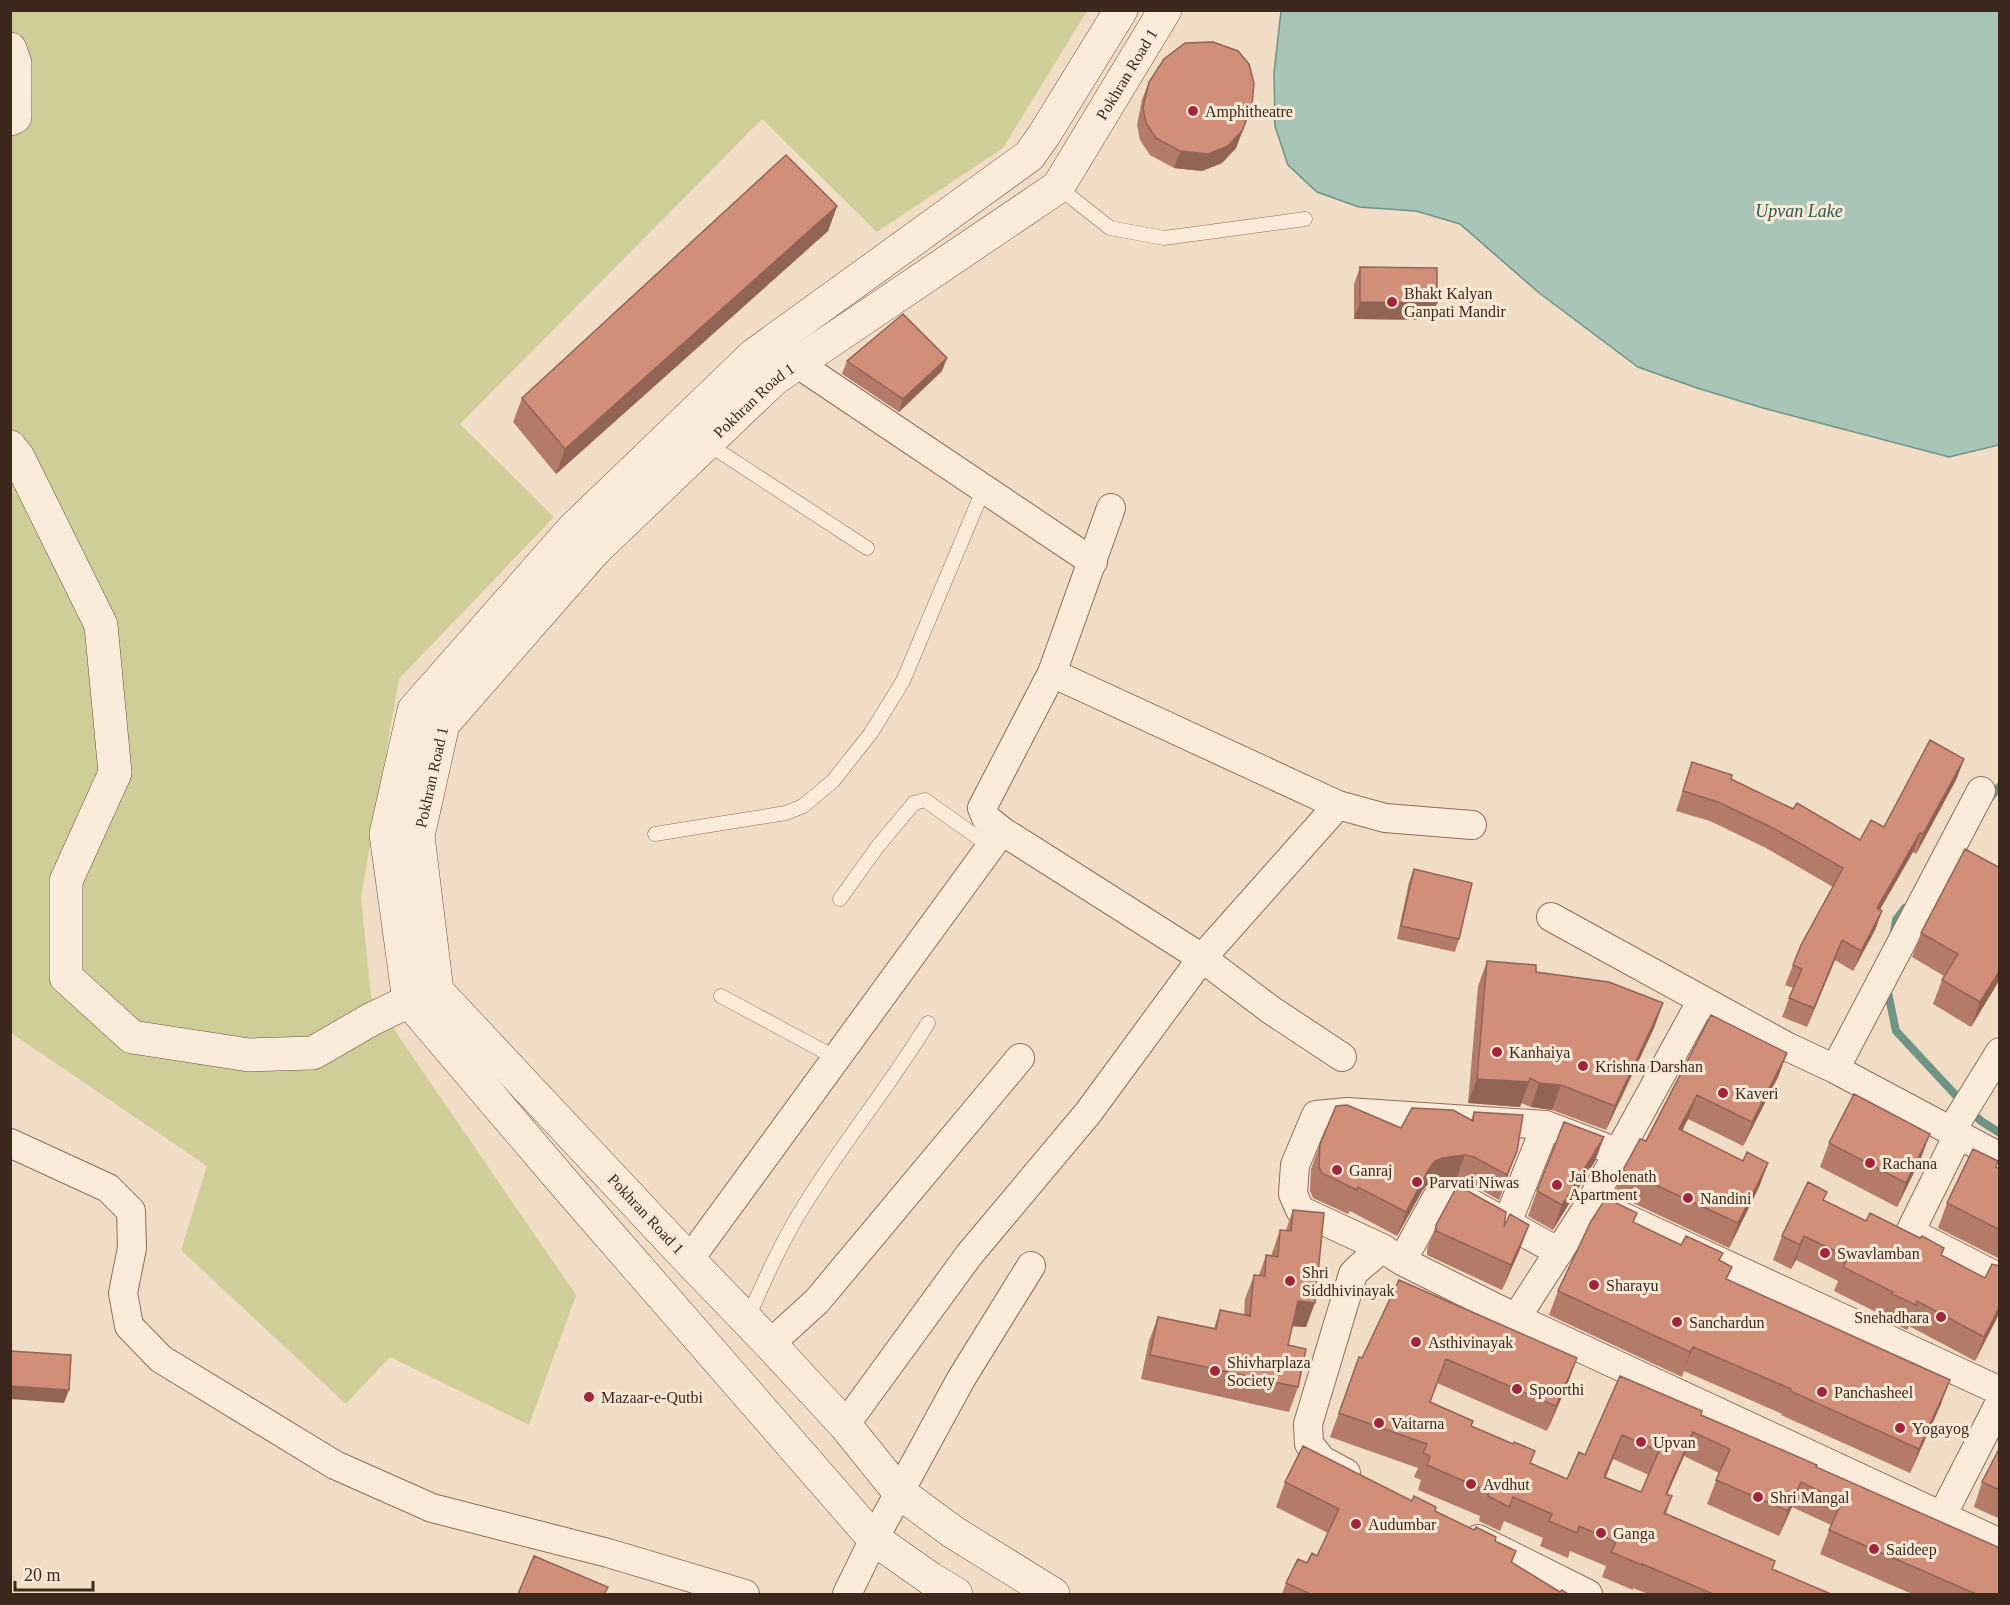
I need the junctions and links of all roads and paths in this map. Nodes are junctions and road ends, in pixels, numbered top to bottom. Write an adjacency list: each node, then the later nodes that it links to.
1 (1120, 10): 5 (main road, Pokhran Road 1)
2 (1165, 10): 6 (main road, Pokhran Road 1)
3 (10, 49): 4 (main road)
4 (10, 119)
5 (1029, 156): 6 (main road); 24 (main road, Pokhran Road 1)
6 (1059, 187): 7 (lane); 8 (main road, Pokhran Road 1)
7 (1305, 219)
8 (798, 363): 9 (main road, Pokhran Road 1); 11 (street)
9 (708, 444): 13 (lane); 24 (main road, Pokhran Road 1)
10 (10, 447): 24 (main road)
11 (984, 488): 14 (street); 19 (lane)
12 (1111, 508): 14 (street)
13 (867, 548)
14 (1093, 562): 15 (street)
15 (1052, 673): 17 (street); 20 (street)
16 (1981, 791): 32 (street)
17 (1338, 805): 18 (street); 23 (street)
18 (1472, 825)
19 (655, 834)
20 (996, 839): 21 (lane); 23 (street); 30 (street)
21 (840, 899)
22 (1551, 917): 26 (street)
23 (1202, 958): 29 (street); 50 (street)
24 (423, 996): 42 (main road, Pokhran Road 1); 55 (main road)
25 (721, 996): 30 (lane)
26 (1702, 1000): 32 (street); 36 (street)
27 (928, 1023): 46 (lane)
28 (2000, 1052): 34 (street)
29 (1342, 1057)
30 (836, 1058): 42 (street)
31 (1020, 1058): 47 (street)
32 (1835, 1069): 34 (street)
33 (1546, 1125): 36 (street); 39 (street); 41 (street)
34 (1954, 1133): 37 (street); 44 (street)
35 (10, 1143): 57 (street)
36 (1617, 1152): 38 (street)
37 (2000, 1157)
38 (1591, 1202): 40 (street); 48 (street)
39 (1507, 1223): 40 (street); 41 (street)
40 (1559, 1252): 45 (street)
41 (1392, 1254): 45 (street); 51 (street)
42 (688, 1260): 46 (main road, Pokhran Road 1)
43 (1031, 1266): 52 (street)
44 (2000, 1278)
45 (1516, 1318): 53 (street)
46 (747, 1320): 47 (main road, Pokhran Road 1)
47 (770, 1344): 50 (main road, Pokhran Road 1)
48 (2000, 1391)
49 (2000, 1402): 53 (street)
50 (845, 1425): 52 (main road, Pokhran Road 1)
51 (1364, 1482)
52 (899, 1492): 55 (street); 60 (main road, Pokhran Road 1)
53 (1942, 1515): 56 (street)
54 (1460, 1530): 61 (street)
55 (874, 1539): 58 (street); 59 (main road)
56 (2000, 1543)
57 (745, 1594)
58 (846, 1594)
59 (956, 1594)
60 (1053, 1594)
61 (1588, 1594)

